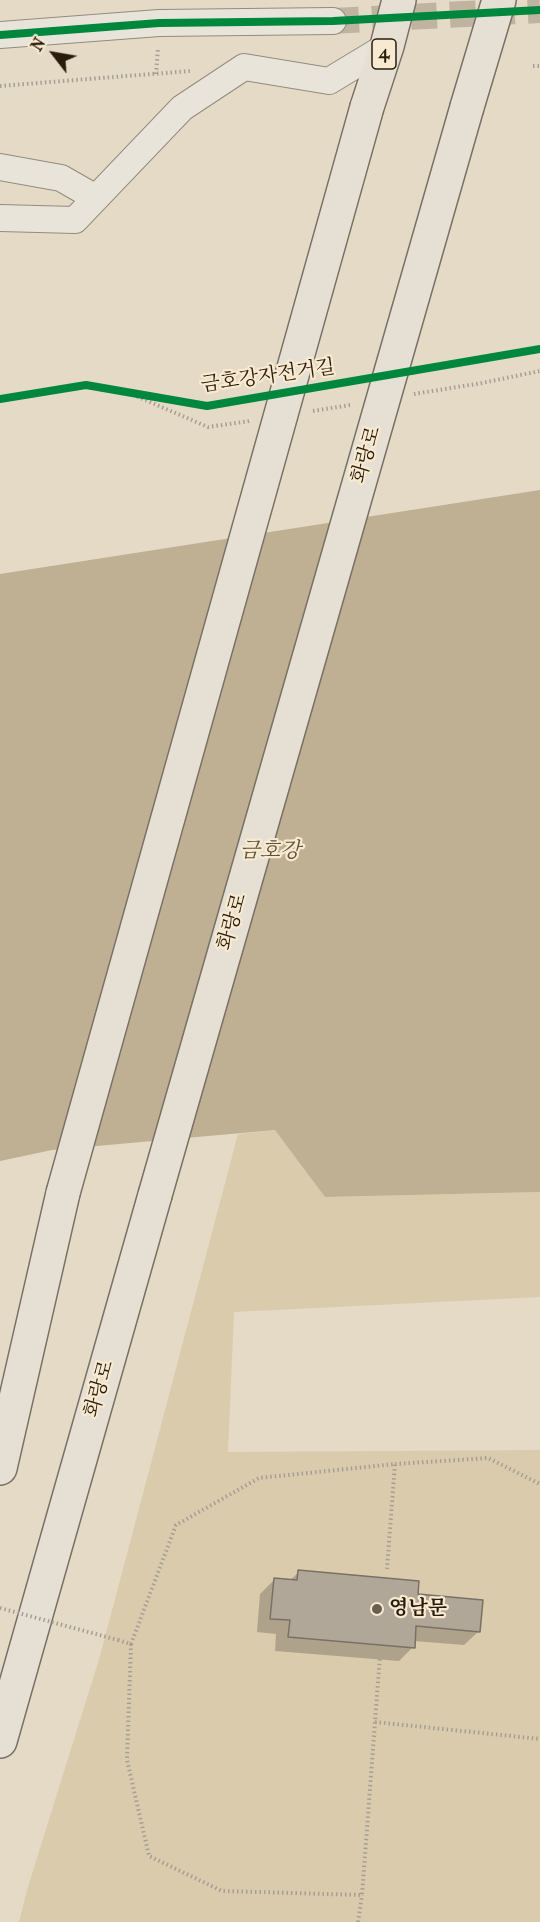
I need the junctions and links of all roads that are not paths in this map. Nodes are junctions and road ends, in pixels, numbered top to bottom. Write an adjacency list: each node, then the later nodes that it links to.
1 (399, 0): 5 (main road, 4)
2 (499, 0): 10 (main road, 화랑로, bridge)
3 (333, 21): 4 (street)
4 (0, 35)
5 (387, 46): 7 (street); 9 (main road, 4, bridge)
6 (0, 166): 7 (street)
7 (96, 198): 8 (street)
8 (0, 218)
9 (0, 1468)
10 (0, 1741)

